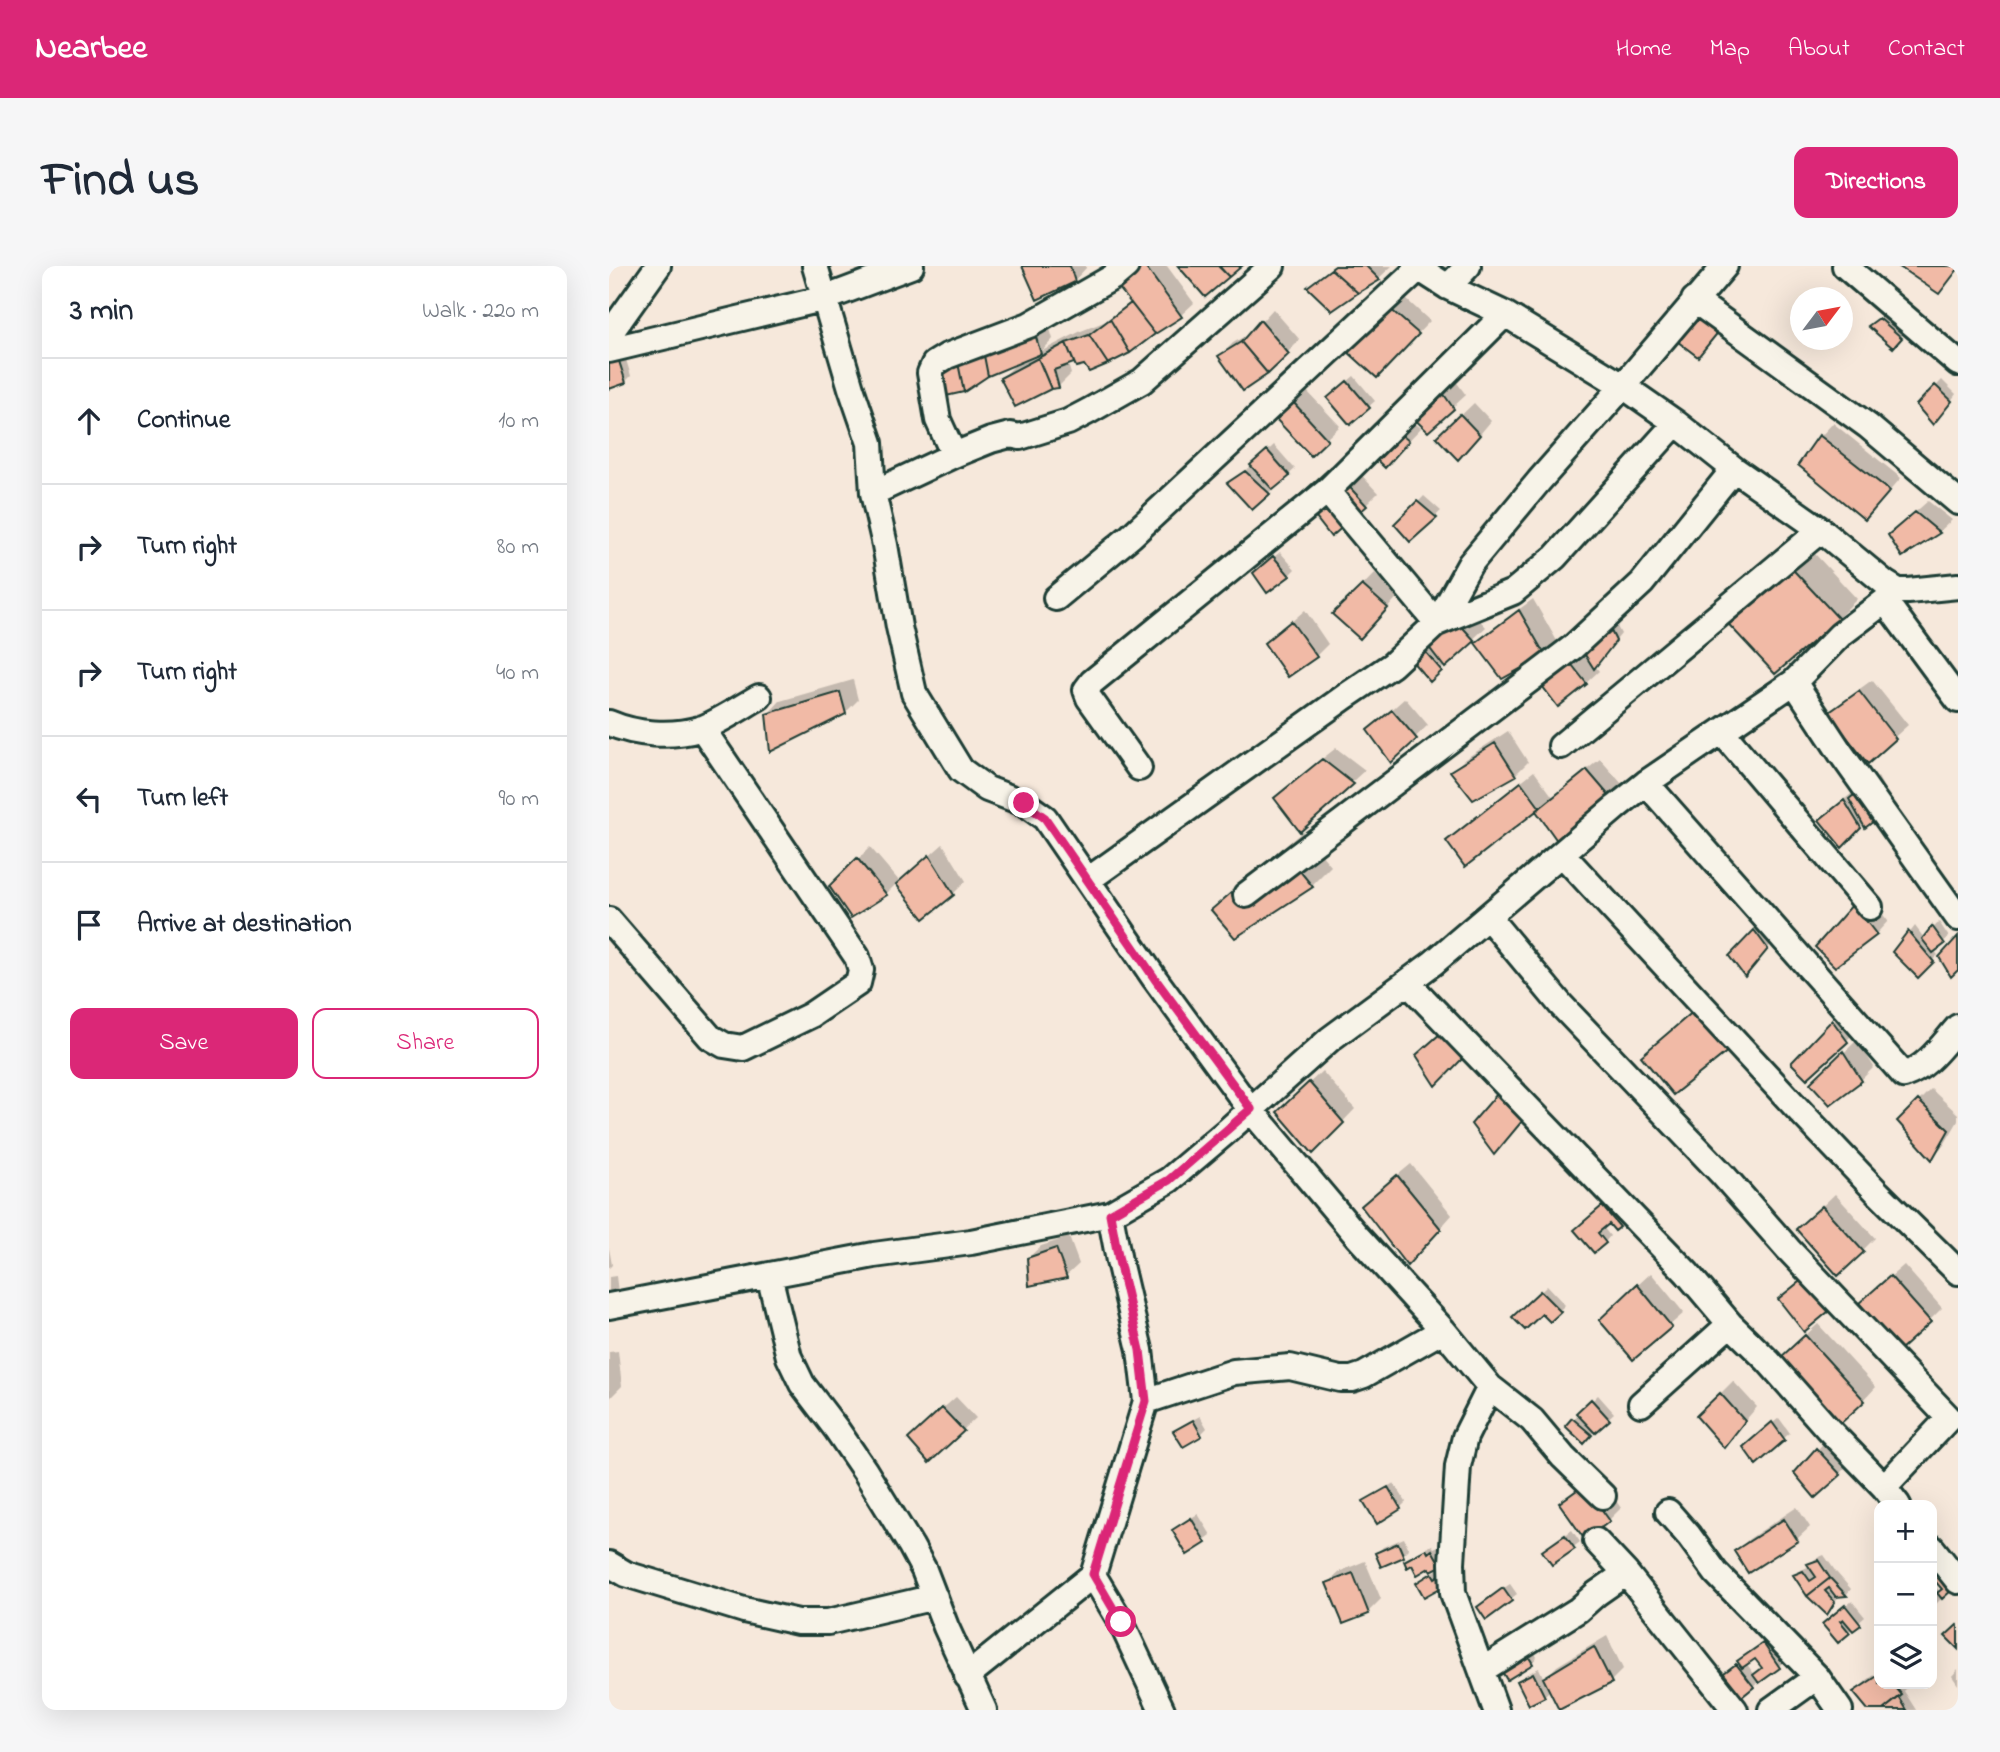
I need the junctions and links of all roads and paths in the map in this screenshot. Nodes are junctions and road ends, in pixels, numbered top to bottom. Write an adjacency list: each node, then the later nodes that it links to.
1 (658, 266): 14 (street)
2 (815, 266): 11 (street)
3 (911, 266): 11 (street)
4 (1126, 266): 19 (street)
5 (1272, 266): 19 (street)
6 (1468, 266): 10 (street)
7 (1725, 266): 12 (street)
8 (1845, 266): 16 (street)
9 (1417, 267): 10 (street); 27 (street)
10 (1448, 287): 13 (street)
11 (825, 298): 15 (street); 22 (street)
12 (1694, 300): 17 (street); 23 (street)
13 (1505, 314): 17 (street); 21 (street)
14 (609, 335)
15 (609, 349)
16 (1958, 363)
17 (1623, 386): 18 (street); 28 (street)
18 (1676, 423): 20 (street); 28 (street)
19 (954, 455): 22 (street)
20 (1734, 469): 24 (street); 40 (street)
21 (1327, 491): 28 (street); 36 (street)
22 (873, 493): 39 (street)
23 (1958, 502)
24 (1821, 530): 26 (street); 35 (street)
25 (1958, 586): 26 (street)
26 (1891, 596): 29 (street); 31 (street)
27 (1056, 598)
28 (1437, 622): 39 (street)
29 (1794, 682): 34 (street); 43 (street)
30 (758, 697): 33 (street)
31 (1958, 700)
32 (609, 723): 33 (street)
33 (702, 728): 44 (street)
34 (1722, 732): 37 (street); 41 (street)
35 (1561, 746)
36 (1139, 768)
37 (1646, 783): 38 (street); 46 (street)
38 (1562, 854): 42 (street); 49 (street)
39 (1088, 880): 47 (street)
40 (1247, 895)
41 (1870, 907)
42 (1488, 917): 45 (street); 57 (street)
43 (1958, 918)
44 (609, 920)
45 (1407, 982): 47 (street); 52 (street)
46 (1958, 1027)
47 (1251, 1109): 48 (street); 53 (street)
48 (1110, 1214): 50 (street); 55 (street)
49 (1958, 1272)
50 (769, 1275): 51 (street); 67 (street)
51 (609, 1306)
52 (1730, 1324): 56 (street); 59 (street)
53 (1443, 1330): 54 (street); 55 (street)
54 (1490, 1387): 58 (street); 68 (street)
55 (1146, 1401): 65 (street)
56 (1641, 1404)
57 (1955, 1419): 59 (street)
58 (1602, 1496)
59 (1891, 1496)
60 (1668, 1512): 70 (street)
61 (1596, 1541): 64 (street)
62 (1937, 1554): 66 (street)
63 (609, 1564): 67 (street)
64 (1626, 1573): 68 (street); 74 (street)
65 (1093, 1574): 69 (street); 72 (street)
66 (1958, 1581)
67 (935, 1597): 69 (street)
68 (1482, 1670): 73 (street)
69 (967, 1676): 71 (street)
70 (1817, 1676): 75 (street); 76 (street)
71 (984, 1710)
72 (1162, 1710)
73 (1496, 1710)
74 (1735, 1710)
75 (1771, 1710)
76 (1840, 1710)

